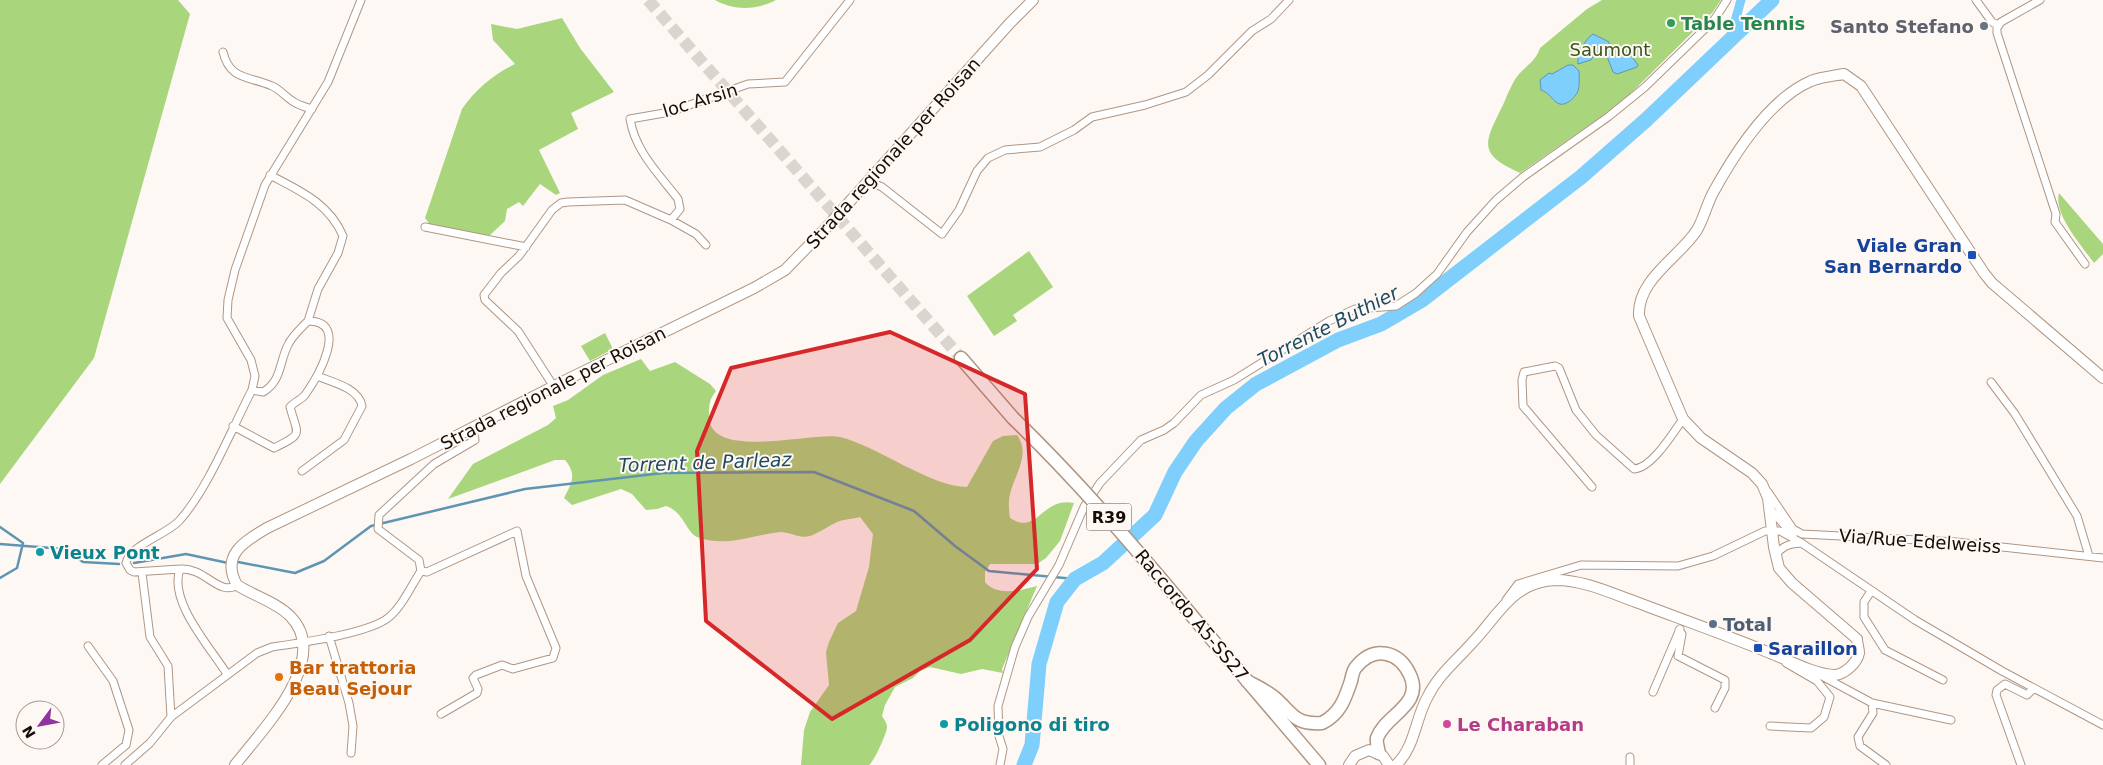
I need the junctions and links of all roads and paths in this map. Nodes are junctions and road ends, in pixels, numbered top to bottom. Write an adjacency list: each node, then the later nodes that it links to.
1 (361, 0): 10 (street)
2 (850, 0): 13 (street, loc Arsin)
3 (1033, 0): 12 (main road, Strada regionale per Roisan)
4 (1289, 0): 12 (street)
5 (1727, 0): 69 (street)
6 (1976, 0): 8 (street)
7 (2040, 0): 8 (street)
8 (1998, 25): 17 (street)
9 (223, 52): 10 (street)
10 (312, 109): 11 (street)
11 (272, 172): 18 (street); 24 (street)
12 (868, 181): 23 (main road, Strada regionale per Roisan)
13 (671, 220): 15 (street); 16 (street)
14 (425, 226): 16 (street)
15 (706, 245)
16 (526, 247): 23 (street)
17 (2085, 264)
18 (308, 321): 20 (street); 24 (street)
19 (961, 358): 52 (highway, Raccordo A5-SS27 / R39, bridge)
20 (317, 376): 26 (street); 28 (street)
21 (2103, 378): 25 (main road)
22 (1992, 382): 35 (street)
23 (554, 387): 27 (main road, Strada regionale per Roisan)
24 (252, 390): 26 (street)
25 (1683, 419): 29 (main road); 30 (street)
26 (233, 426): 39 (street)
27 (473, 429): 38 (street); 40 (main road, Strada regionale per Roisan)
28 (302, 471)
29 (1762, 484): 31 (main road); 35 (street, Via/Rue Edelweiss)
30 (1592, 487)
31 (1770, 508): 32 (main road); 33 (street)
32 (1772, 530): 33 (street); 34 (main road); 42 (street)
33 (1800, 542): 34 (street); 41 (street)
34 (1775, 556): 49 (main road)
35 (2089, 556): 36 (street, Via/Rue Edelweiss)
36 (2103, 558)
37 (180, 569): 39 (street); 40 (street); 50 (street)
38 (421, 571): 45 (street); 57 (street)
39 (142, 573): 58 (street)
40 (237, 585): 46 (main road)
41 (1871, 590): 51 (street); 53 (street)
42 (1506, 600): 43 (main road); 62 (main road)
43 (1683, 620): 44 (street); 48 (main road)
44 (1679, 630): 54 (street); 56 (street)
45 (329, 636): 46 (street); 63 (street)
46 (303, 642): 50 (street); 68 (main road)
47 (88, 646): 66 (street)
48 (1776, 655): 49 (main road); 61 (street)
49 (1812, 669): 55 (street)
50 (227, 674): 58 (street)
51 (1942, 680)
52 (1247, 681): 65 (highway); 70 (highway, Raccordo A5-SS27 / R39)
53 (2034, 688): 60 (street); 75 (street)
54 (1653, 692)
55 (1872, 703): 59 (street); 74 (street)
56 (1715, 708)
57 (441, 714)
58 (171, 717): 67 (street)
59 (1951, 720)
60 (2103, 725)
61 (1770, 726)
62 (1410, 744): 65 (main road); 72 (main road)
63 (351, 753)
64 (1630, 757): 73 (street)
65 (1384, 759): 71 (main road)
66 (102, 765)
67 (125, 765)
68 (235, 765)
69 (1000, 765)
70 (1318, 765)
71 (1349, 765)
72 (1396, 765)
73 (1630, 765)
74 (1886, 765)
75 (2021, 765)

